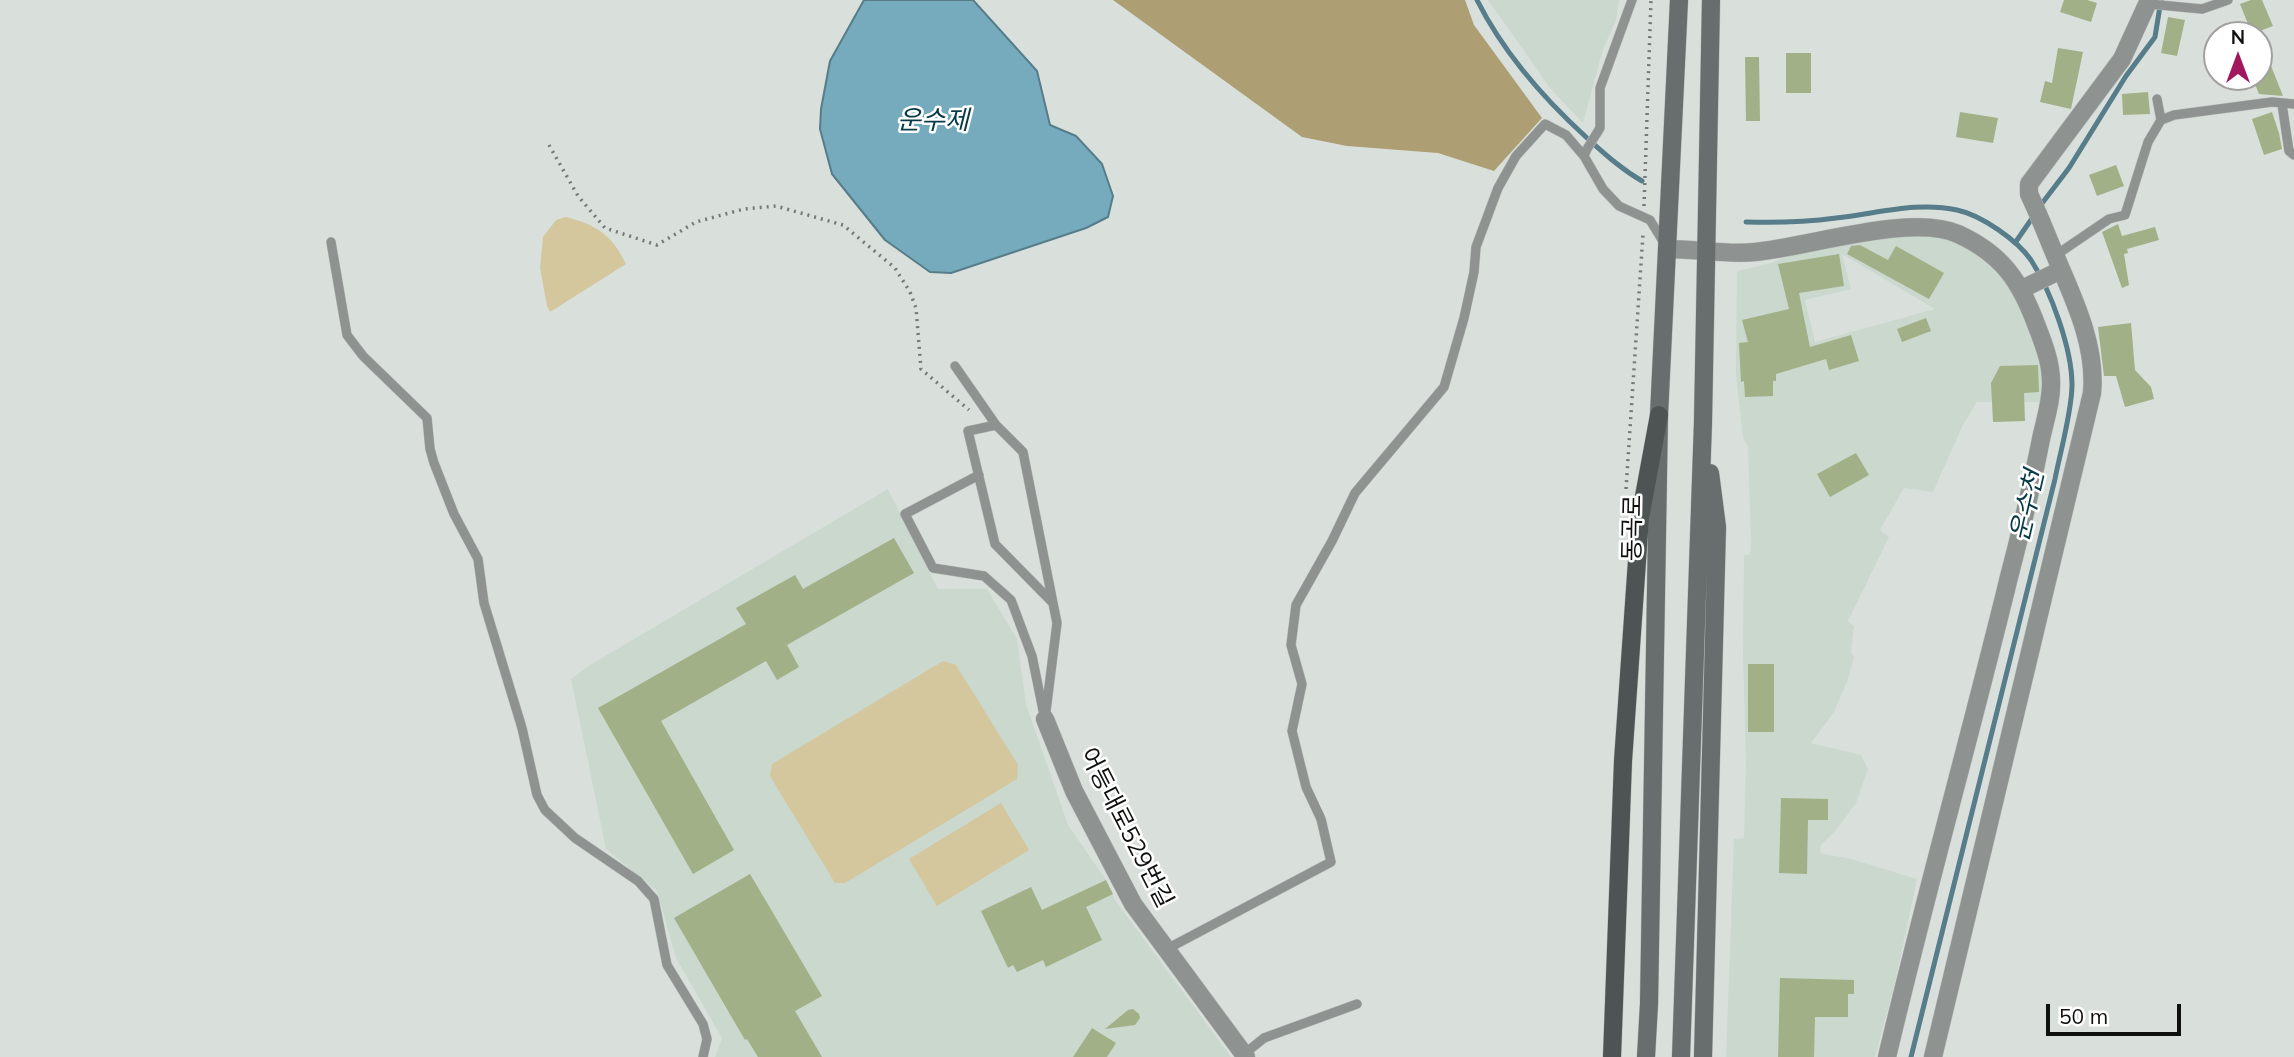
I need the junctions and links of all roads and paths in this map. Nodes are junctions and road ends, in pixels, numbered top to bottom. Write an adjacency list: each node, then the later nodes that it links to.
1 (1632, 0): 11 (lane)
2 (1711, 0): 15 (main road)
3 (2228, 0): 5 (lane)
4 (1678, 4): 14 (main road, 동곡로)
5 (2155, 4): 16 (street)
6 (2158, 99): 9 (lane)
7 (2282, 104): 8 (lane); 9 (lane); 12 (lane)
8 (2294, 104)
9 (2161, 120): 16 (lane)
10 (550, 145): 21 (path)
11 (1585, 153): 14 (lane); 25 (lane)
12 (2294, 155)
13 (331, 242): 28 (lane)
14 (1667, 249): 15 (street); 19 (main road, 동곡로)
15 (1706, 250): 17 (street); 20 (main road)
16 (2057, 266): 17 (street); 34 (street)
17 (2025, 287): 33 (street)
18 (955, 366): 21 (lane)
19 (1659, 415): 29 (main road); 30 (main road, 동곡로)
20 (1703, 422): 31 (main road); 32 (main road)
21 (992, 425): 22 (lane); 23 (lane)
22 (979, 475): 23 (lane); 24 (lane)
23 (1053, 603): 24 (lane)
24 (1045, 719): 25 (street, 어등대로529번길)
25 (1165, 950): 27 (street, 어등대로529번길)
26 (1357, 1004): 27 (lane)
27 (1245, 1056)
28 (703, 1057)
29 (1612, 1057)
30 (1646, 1057)
31 (1681, 1057)
32 (1703, 1057)
33 (1886, 1057)
34 (1933, 1057)

